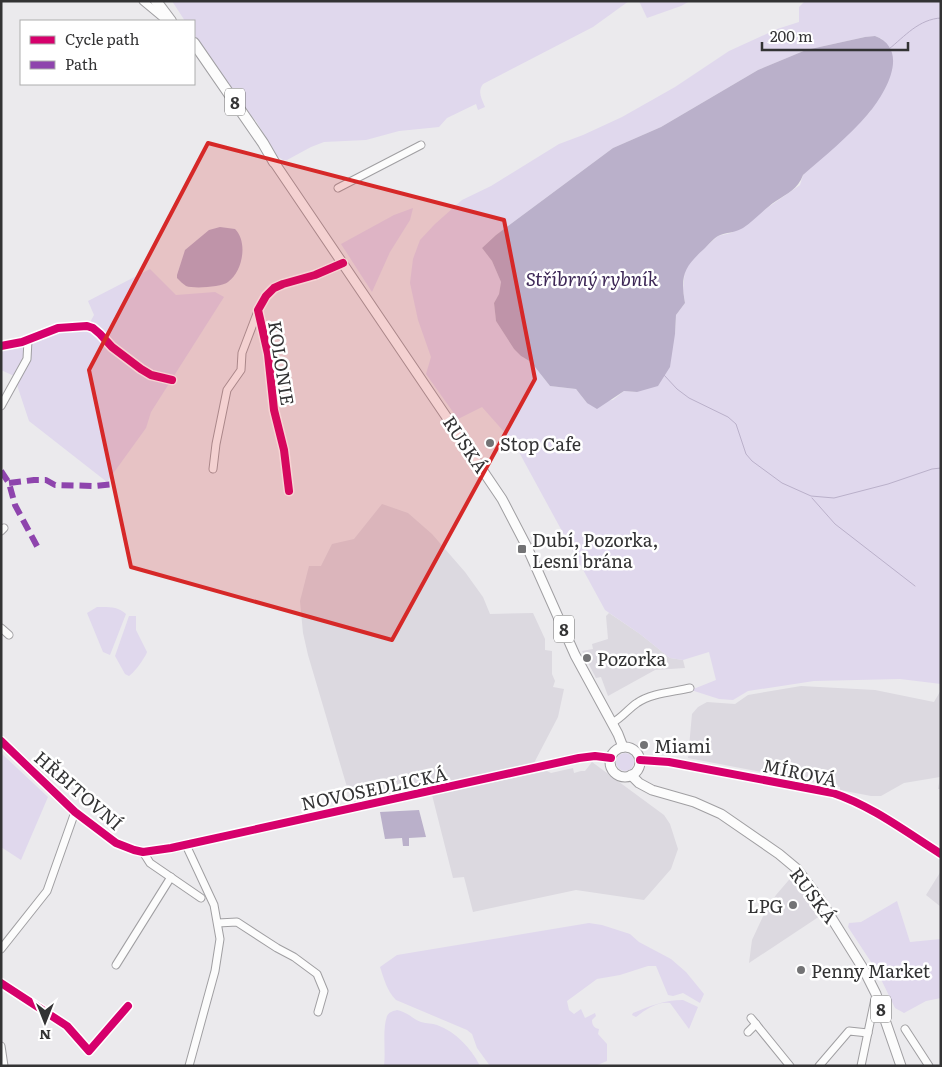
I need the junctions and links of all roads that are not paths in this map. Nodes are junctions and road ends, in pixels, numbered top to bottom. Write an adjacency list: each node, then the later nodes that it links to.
1 (144, 1): 4 (street)
2 (156, 1): 5 (highway)
3 (164, 1): 6 (highway)
4 (166, 20)
5 (170, 20)
6 (177, 20)
7 (195, 44): 10 (highway, 8)
8 (195, 52): 10 (highway, 8)
9 (421, 145): 11 (street)
10 (274, 162): 12 (main road, RUSKÁ / 8)
11 (338, 188)
12 (343, 263): 13 (street, KOLONIE); 23 (main road, RUSKÁ / 8)
13 (258, 310): 18 (street, KOLONIE); 19 (street, KOLONIE)
14 (28, 340): 15 (street); 16 (street); 17 (street)
15 (1, 346)
16 (172, 380)
17 (1, 406)
18 (213, 469)
19 (289, 491)
20 (1, 628): 21 (street)
21 (9, 635)
22 (690, 688): 23 (street)
23 (612, 723): 25 (main road, RUSKÁ / 8)
24 (1, 741): 29 (street, HŘBITOVNÍ)
25 (623, 747): 26 (main road); 27 (main road, 8)
26 (611, 758): 28 (main road, 8); 30 (street, NOVOSEDLICKÁ)
27 (640, 760): 28 (main road); 32 (street, MÍROVÁ)
28 (631, 775): 39 (main road, RUSKÁ / 8)
29 (75, 812): 31 (street, HŘBITOVNÍ); 36 (street)
30 (186, 845): 31 (street, NOVOSEDLICKÁ); 35 (street)
31 (143, 852): 33 (street, HŘBITOVNÍ)
32 (941, 854)
33 (170, 877): 34 (street, HŘBITOVNÍ); 37 (street)
34 (201, 898)
35 (218, 923): 41 (street); 47 (street)
36 (1, 949)
37 (116, 965)
38 (1, 983): 40 (street)
39 (876, 994): 44 (street); 51 (main road, RUSKÁ / 8)
40 (128, 1006)
41 (318, 1012)
42 (904, 1029): 52 (street)
43 (748, 1032): 48 (street)
44 (868, 1033): 49 (street); 50 (street)
45 (1, 1046): 46 (street)
46 (4, 1066)
47 (189, 1066)
48 (790, 1066)
49 (819, 1066)
50 (860, 1066)
51 (901, 1066)
52 (929, 1066)

